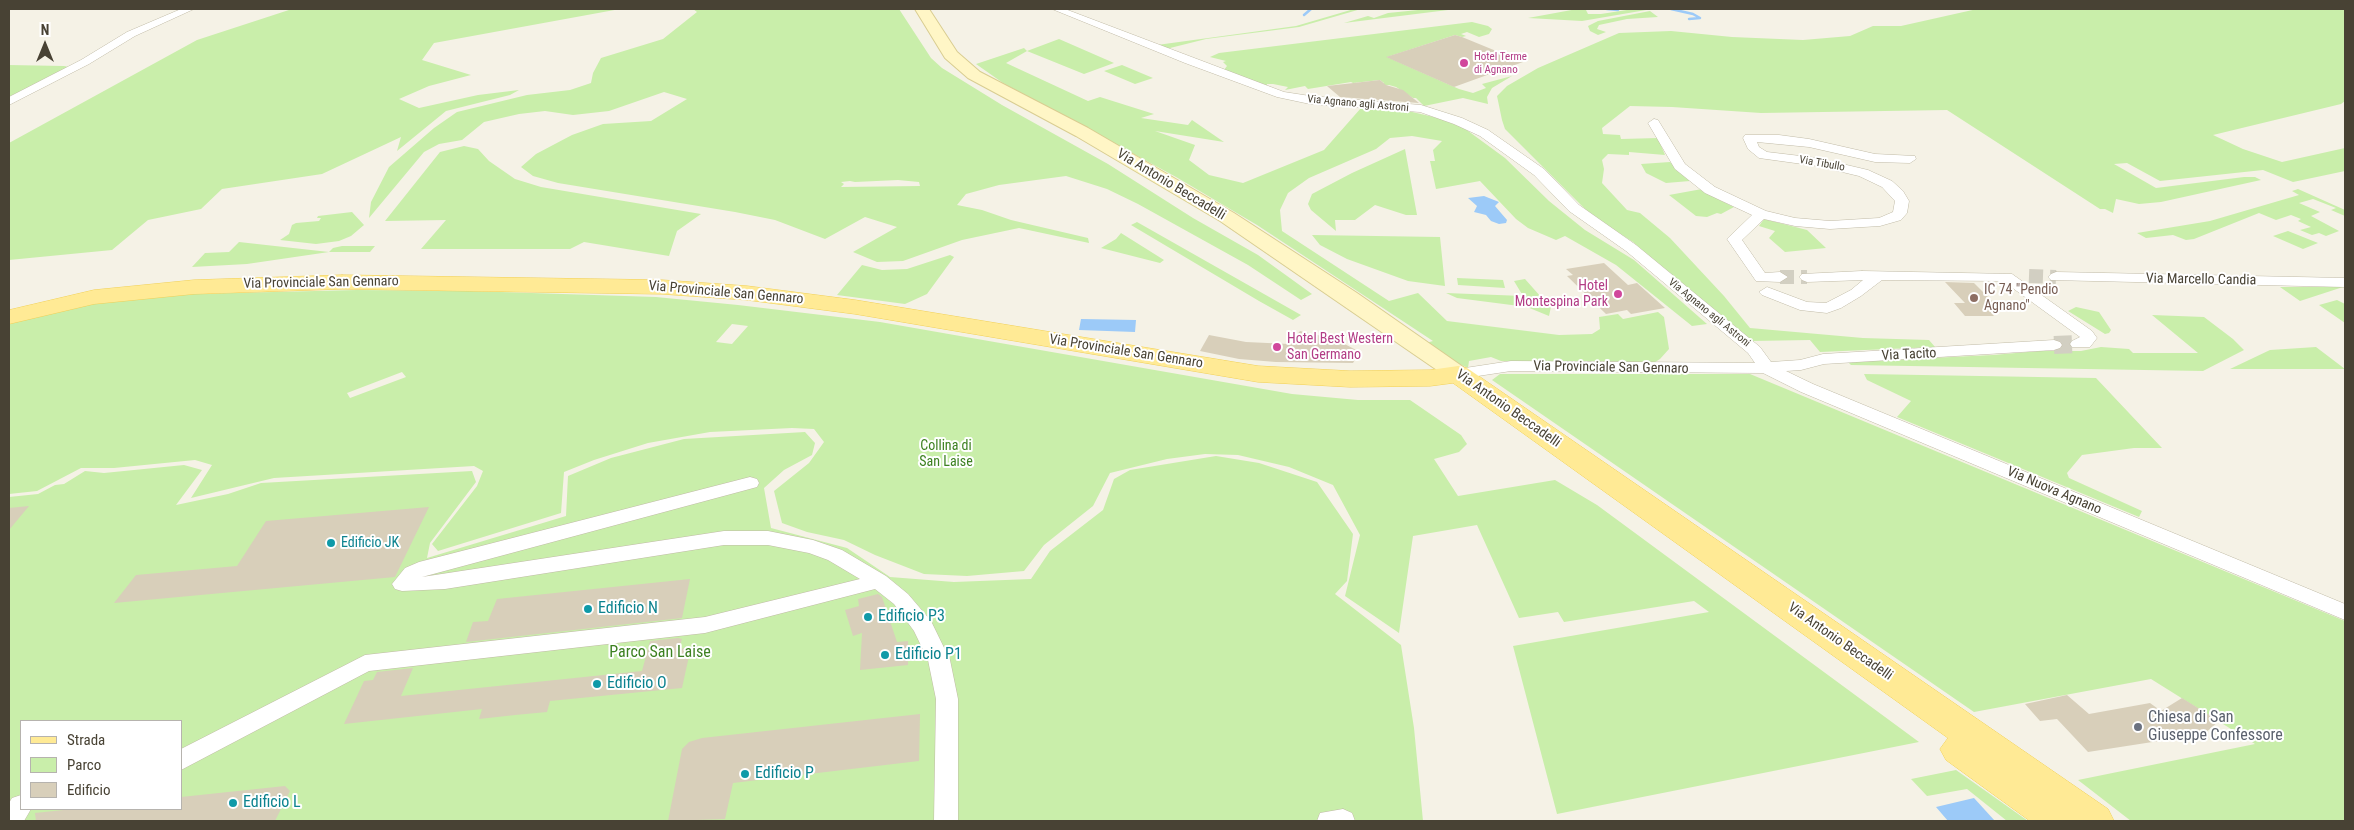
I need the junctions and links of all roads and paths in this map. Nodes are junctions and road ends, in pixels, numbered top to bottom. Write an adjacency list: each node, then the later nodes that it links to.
1 (189, 9): 5 (street)
2 (910, 9): 17 (main road, Via Antonio Beccadelli)
3 (922, 9): 17 (main road, Via Antonio Beccadelli)
4 (1057, 9): 21 (street, Via Agnano agli Astroni)
5 (9, 102)
6 (1654, 122): 8 (street)
7 (1910, 159): 8 (street, Via Tibullo)
8 (1761, 214): 16 (street)
9 (1807, 276): 10 (street)
10 (1877, 276): 13 (street); 16 (street)
11 (2029, 276): 13 (street)
12 (1780, 277): 16 (street)
13 (2007, 277): 19 (street)
14 (2056, 277): 15 (street, Via Marcello Candia)
15 (2345, 283)
16 (1764, 285)
17 (1357, 311): 22 (main road, Via Antonio Beccadelli)
18 (9, 317): 22 (main road, Via Provinciale San Gennaro)
19 (2078, 344)
20 (2054, 345): 21 (street, Via Tacito)
21 (1765, 367): 22 (street, Via Provinciale San Gennaro); 25 (street, Via Nuova Agnano)
22 (1449, 376): 30 (main road, Via Antonio Beccadelli); 31 (main road, Via Antonio Beccadelli)
23 (750, 483): 24 (street)
24 (879, 581): 26 (street); 29 (street)
25 (2345, 612)
26 (182, 759)
27 (20, 806): 28 (street)
28 (10, 821)
29 (946, 821)
30 (2059, 821)
31 (2094, 821)

